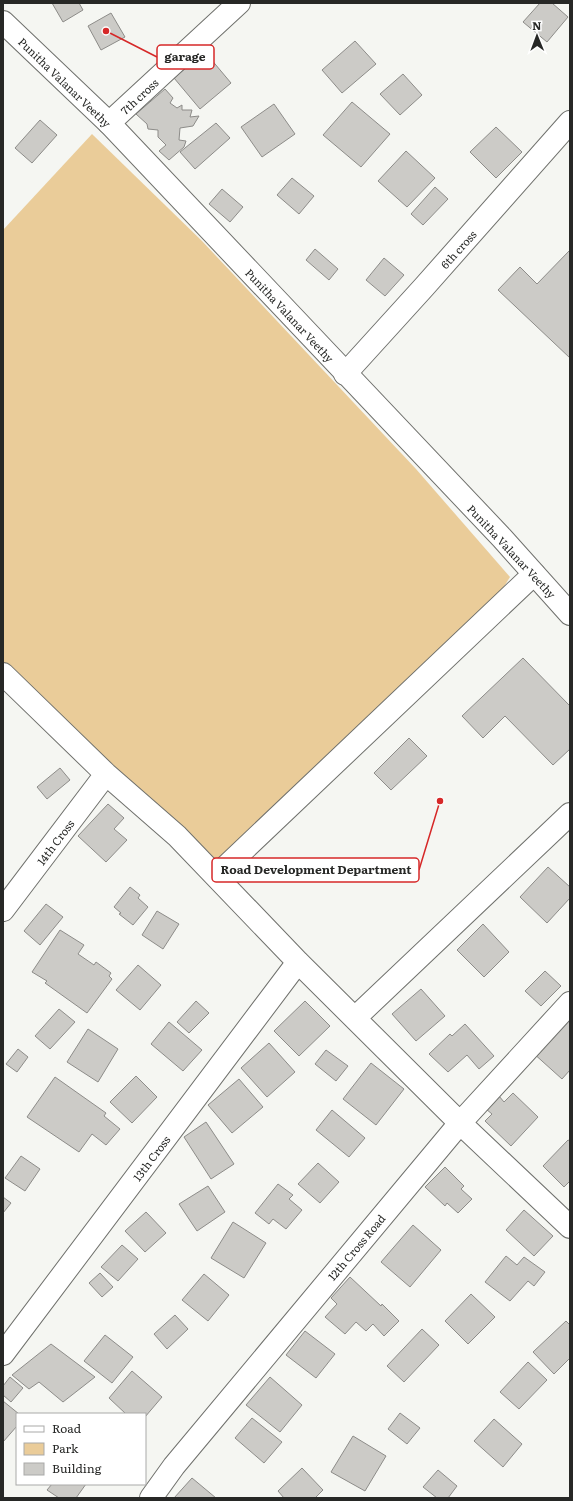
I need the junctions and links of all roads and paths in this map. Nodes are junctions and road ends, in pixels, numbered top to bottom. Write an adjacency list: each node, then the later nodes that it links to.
1 (239, 3): 4 (street, 7th cross)
2 (3, 22): 4 (street, Punitha Valanar Veethy)
3 (570, 122): 5 (street, 6th cross)
4 (109, 123): 5 (street, Punitha Valanar Veethy)
5 (345, 374): 6 (street, Punitha Valanar Veethy)
6 (534, 574): 7 (street, Punitha Valanar Veethy); 11 (street)
7 (570, 614)
8 (3, 674): 9 (street)
9 (106, 774): 11 (street); 12 (street, 14th Cross)
10 (570, 814): 15 (street)
11 (216, 876): 13 (street)
12 (3, 910)
13 (298, 962): 15 (street); 18 (street, 13th Cross)
14 (570, 1003): 16 (street, 12th Cross Road)
15 (355, 1018): 16 (street)
16 (460, 1123): 17 (street); 19 (street, 12th Cross Road)
17 (570, 1228)
18 (3, 1354)
19 (151, 1498)

